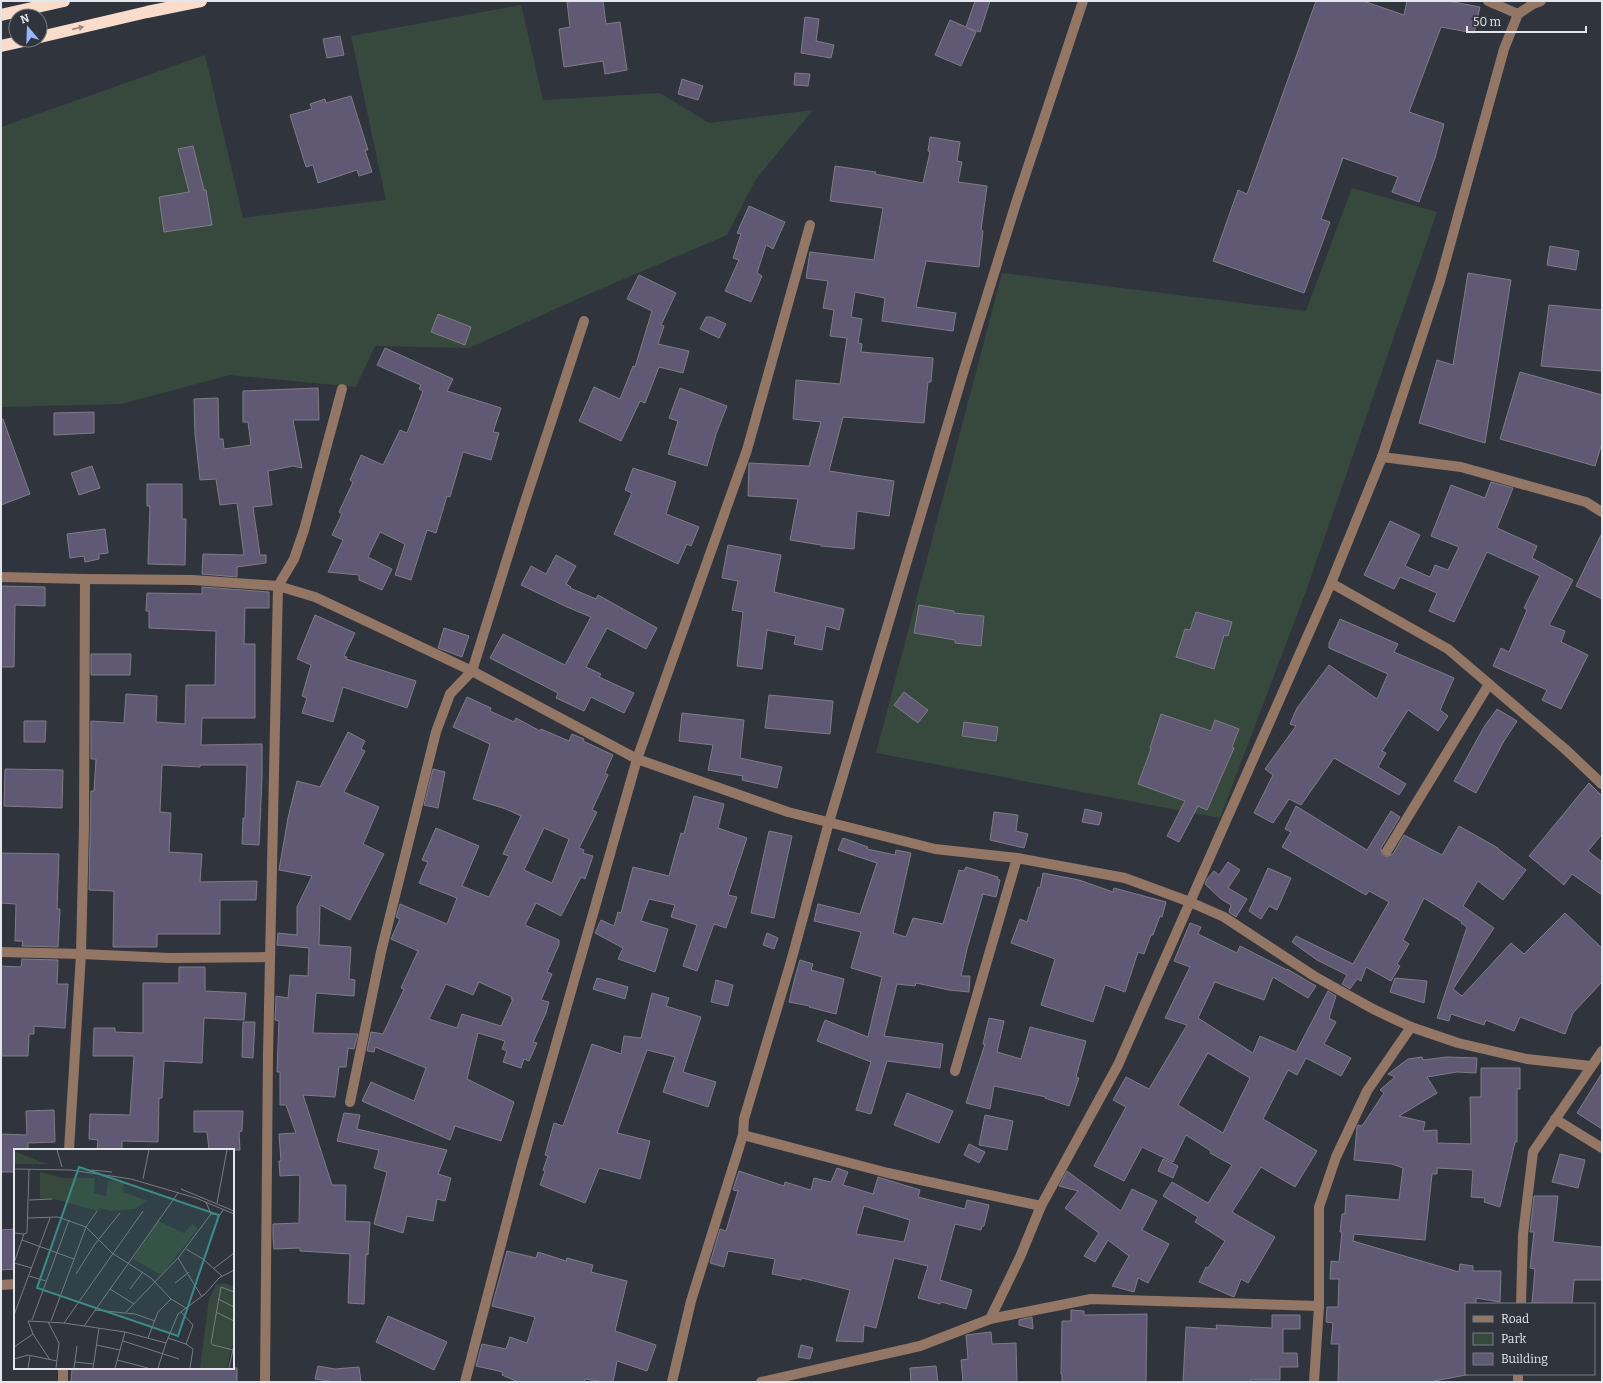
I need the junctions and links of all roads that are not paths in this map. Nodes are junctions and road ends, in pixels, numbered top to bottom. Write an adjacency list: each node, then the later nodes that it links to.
1 (64, 1): 7 (highway)
2 (201, 1): 8 (highway, one-way to 2)
3 (1083, 1): 22 (street)
4 (1488, 1): 6 (street)
5 (1542, 1): 6 (street)
6 (1518, 14): 12 (street)
7 (1, 15)
8 (48, 35)
9 (810, 224): 20 (street)
10 (584, 321): 18 (street)
11 (342, 389): 17 (street)
12 (1382, 458): 13 (street); 16 (street)
13 (1602, 512)
14 (1, 577): 15 (street)
15 (85, 579): 17 (street); 27 (street)
16 (1331, 583): 19 (street); 25 (street)
17 (278, 586): 18 (street); 28 (street)
18 (472, 671): 20 (street); 33 (street)
19 (1489, 684): 21 (street); 23 (street)
20 (637, 759): 22 (street); 47 (street)
21 (1602, 784)
22 (829, 822): 24 (street); 35 (street)
23 (1387, 851)
24 (1017, 858): 25 (street); 32 (street)
25 (1190, 902): 29 (street); 38 (street)
26 (1, 952): 27 (street)
27 (81, 954): 28 (street); 37 (street)
28 (270, 957): 46 (street)
29 (1411, 1027): 31 (street); 42 (street)
30 (1602, 1051): 31 (street)
31 (1591, 1066): 34 (street)
32 (955, 1071)
33 (350, 1102)
34 (1556, 1119): 36 (street); 41 (street)
35 (743, 1135): 38 (street); 48 (street)
36 (1602, 1148)
37 (69, 1149)
38 (1041, 1206): 43 (street)
39 (14, 1284): 40 (street)
40 (1, 1285)
41 (1521, 1303)
42 (1319, 1306): 43 (street); 50 (street)
43 (990, 1319): 49 (street)
44 (63, 1369): 45 (street)
45 (63, 1382)
46 (265, 1382)
47 (465, 1382)
48 (672, 1382)
49 (761, 1382)
50 (1314, 1382)

